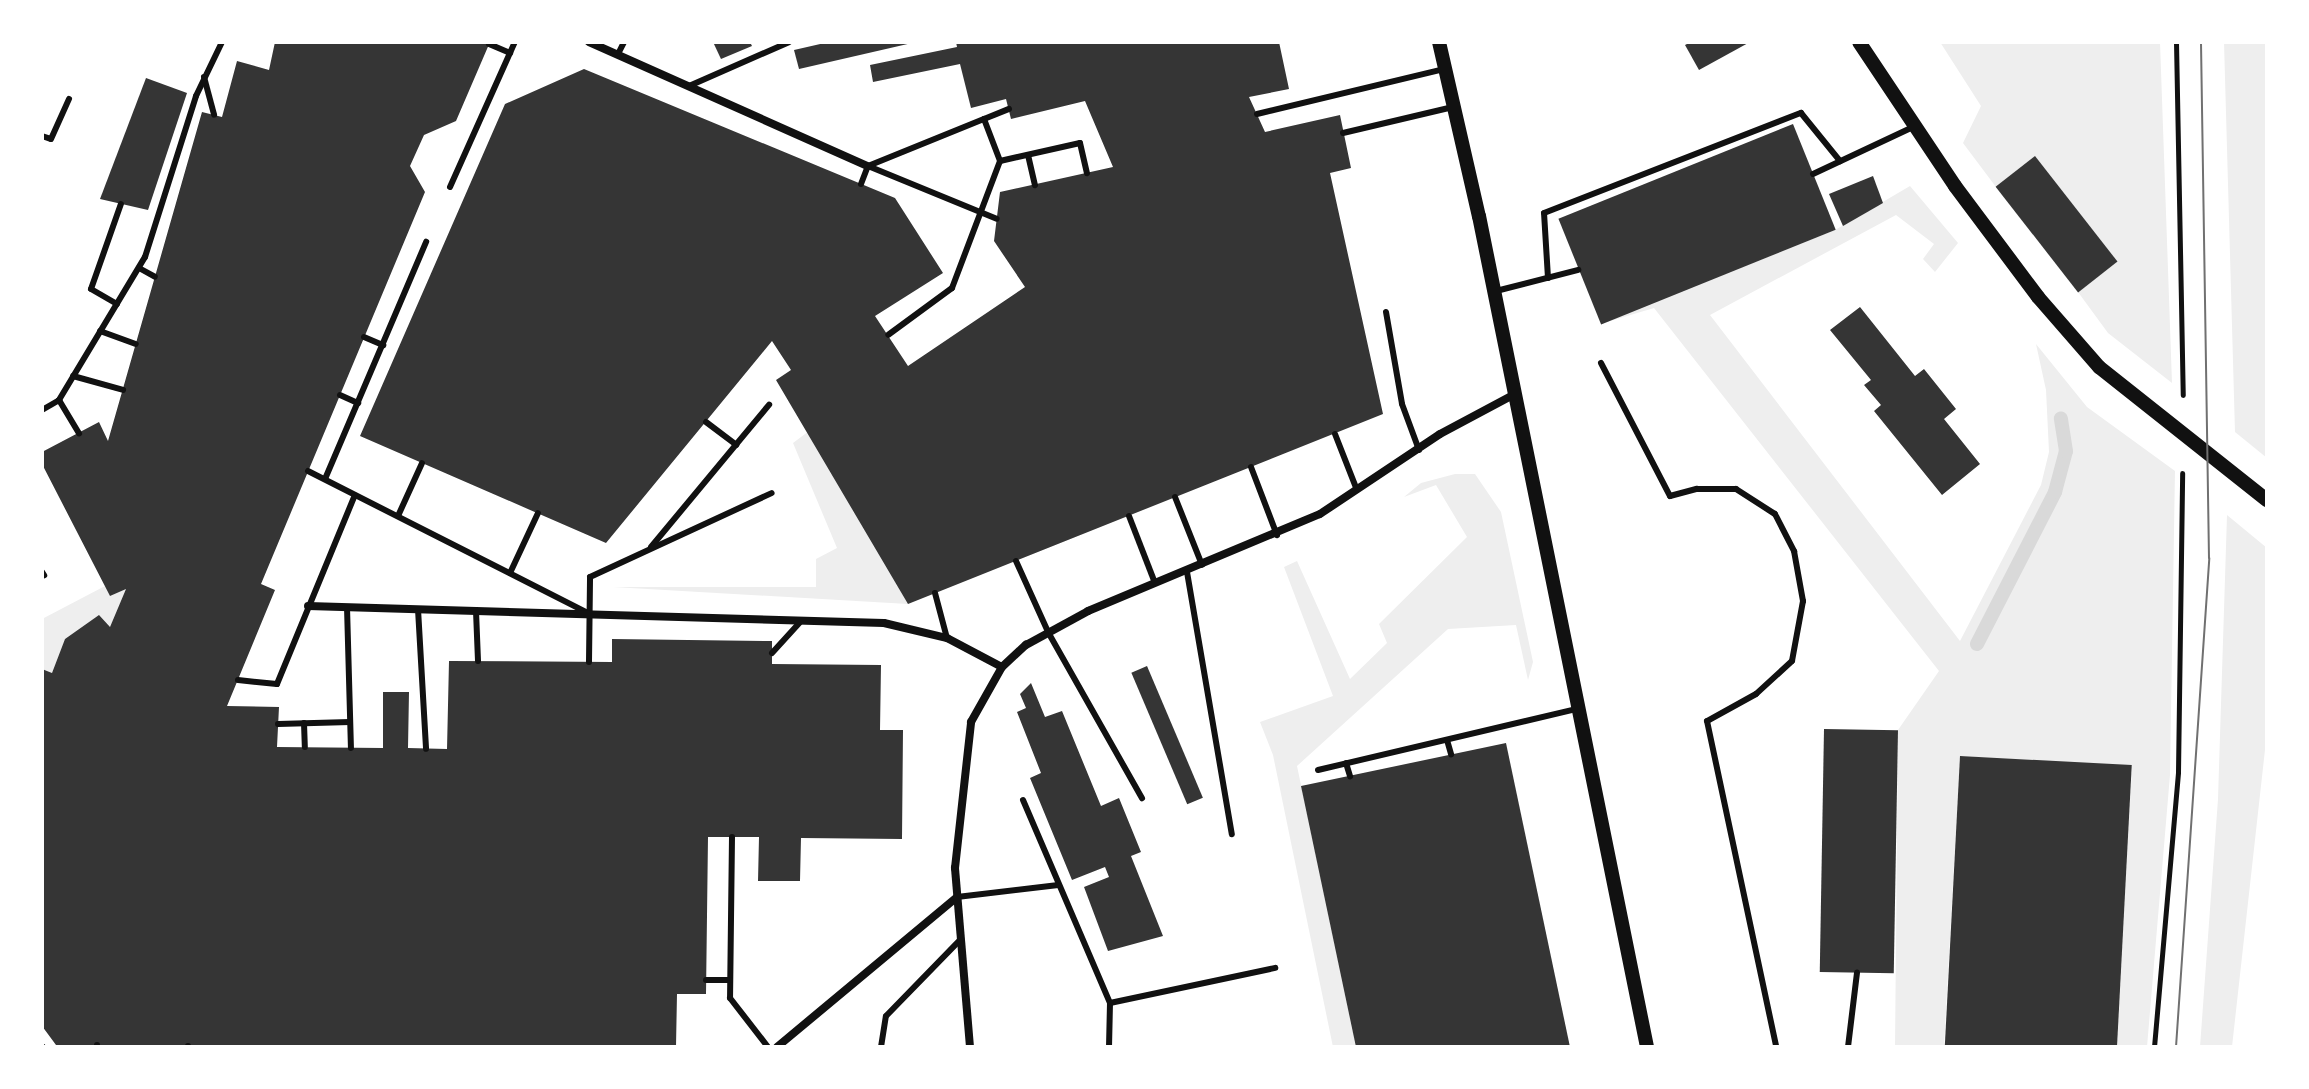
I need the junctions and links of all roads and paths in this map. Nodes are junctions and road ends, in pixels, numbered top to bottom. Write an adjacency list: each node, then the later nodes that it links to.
1 (222, 42): 13 (lane)
2 (515, 42): 10 (lane)
3 (589, 42): 11 (street)
4 (624, 42): 11 (lane)
5 (789, 42): 14 (lane)
6 (1439, 42): 12 (street)
7 (1859, 42): 22 (street)
8 (2176, 42): 58 (path)
9 (489, 44): 10 (lane)
10 (510, 53): 34 (lane)
11 (618, 54): 14 (street)
12 (1445, 69): 16 (street); 18 (lane)
13 (204, 77): 19 (lane); 21 (lane)
14 (689, 86): 29 (street)
15 (69, 99): 25 (lane)
16 (1454, 106): 24 (lane); 42 (street)
17 (1009, 109): 20 (lane)
18 (1257, 114)
19 (214, 115)
20 (984, 119): 27 (lane); 29 (lane)
21 (187, 126): 23 (lane); 38 (lane)
22 (1913, 127): 28 (lane); 74 (street)
23 (198, 128)
24 (1343, 133)
25 (42, 136)
26 (1028, 155): 27 (lane); 30 (lane); 33 (lane)
27 (1000, 161): 46 (lane)
28 (1840, 161): 31 (lane); 41 (lane)
29 (868, 166): 32 (lane); 36 (lane)
30 (1087, 173)
31 (1813, 174)
32 (861, 184)
33 (1035, 185)
34 (450, 187)
35 (121, 204): 43 (lane)
36 (997, 219)
37 (426, 242): 49 (lane)
38 (139, 268): 40 (lane); 43 (lane)
39 (1578, 270): 41 (lane)
40 (155, 277)
41 (1548, 278): 42 (lane)
42 (1494, 292): 53 (street)
43 (117, 304): 45 (lane)
44 (1386, 312): 64 (lane)
45 (100, 331): 48 (lane); 51 (lane)
46 (888, 335)
47 (364, 337): 49 (lane)
48 (136, 344)
49 (383, 345): 56 (lane)
50 (1601, 363): 129 (lane)
51 (73, 376): 52 (lane); 55 (lane)
52 (123, 390)
53 (1515, 394): 64 (street); 99 (street)
54 (340, 395): 56 (lane)
55 (59, 400): 59 (lane); 61 (lane)
56 (358, 403): 69 (lane)
57 (769, 405): 63 (lane)
58 (2183, 409)
59 (42, 410)
60 (706, 422): 63 (lane)
61 (79, 433)
62 (1335, 434): 70 (lane)
63 (736, 445): 79 (lane)
64 (1419, 450): 70 (street)
65 (2182, 456): 131 (path)
66 (422, 463): 76 (lane)
67 (1251, 467): 78 (lane)
68 (308, 471): 69 (lane)
69 (325, 479): 72 (lane)
70 (1357, 492): 78 (street)
71 (772, 493): 79 (lane)
72 (355, 495): 76 (lane); 86 (lane)
73 (1175, 497): 81 (lane)
74 (2263, 497)
75 (538, 513): 83 (lane)
76 (398, 516): 83 (lane)
77 (1129, 516): 84 (lane)
78 (1278, 535): 81 (street)
79 (648, 550): 90 (lane)
80 (1016, 561): 92 (lane)
81 (1202, 567): 82 (street)
82 (1187, 572): 84 (street); 113 (lane)
83 (510, 573): 90 (lane)
84 (1156, 584): 92 (street)
85 (935, 593): 93 (lane)
86 (308, 606): 87 (street); 98 (lane)
87 (347, 607): 88 (street); 100 (lane)
88 (418, 609): 89 (street); 106 (lane)
89 (476, 611): 90 (street); 95 (lane)
90 (589, 614): 91 (street); 96 (lane)
91 (801, 621): 93 (street); 94 (lane)
92 (1048, 632): 97 (street); 111 (lane)
93 (947, 638): 97 (street)
94 (772, 653)
95 (478, 661)
96 (589, 662)
97 (1002, 667): 116 (street)
98 (238, 680)
99 (1577, 709): 103 (lane); 128 (street)
100 (350, 722): 101 (lane); 105 (lane)
101 (304, 723): 102 (lane); 104 (lane)
102 (278, 724)
103 (1447, 740): 107 (lane); 108 (lane)
104 (305, 747)
105 (351, 748)
106 (426, 749)
107 (1451, 754)
108 (1346, 763): 109 (lane); 110 (lane)
109 (1318, 770)
110 (1350, 776)
111 (1142, 798)
112 (1023, 800): 115 (lane)
113 (1232, 834)
114 (732, 837): 121 (lane)
115 (1058, 885): 116 (lane); 122 (lane)
116 (957, 897): 117 (street); 124 (street)
117 (961, 939): 125 (lane); 126 (street)
118 (1275, 968): 122 (lane)
119 (1857, 973): 130 (lane)
120 (706, 980): 121 (lane)
121 (730, 980): 123 (lane)
122 (1110, 1003): 127 (lane)
123 (768, 1047)
124 (777, 1047)
125 (881, 1047)
126 (970, 1047)
127 (1109, 1047)
128 (1647, 1047)
129 (1776, 1047)
130 (1848, 1047)
131 (2154, 1047)

